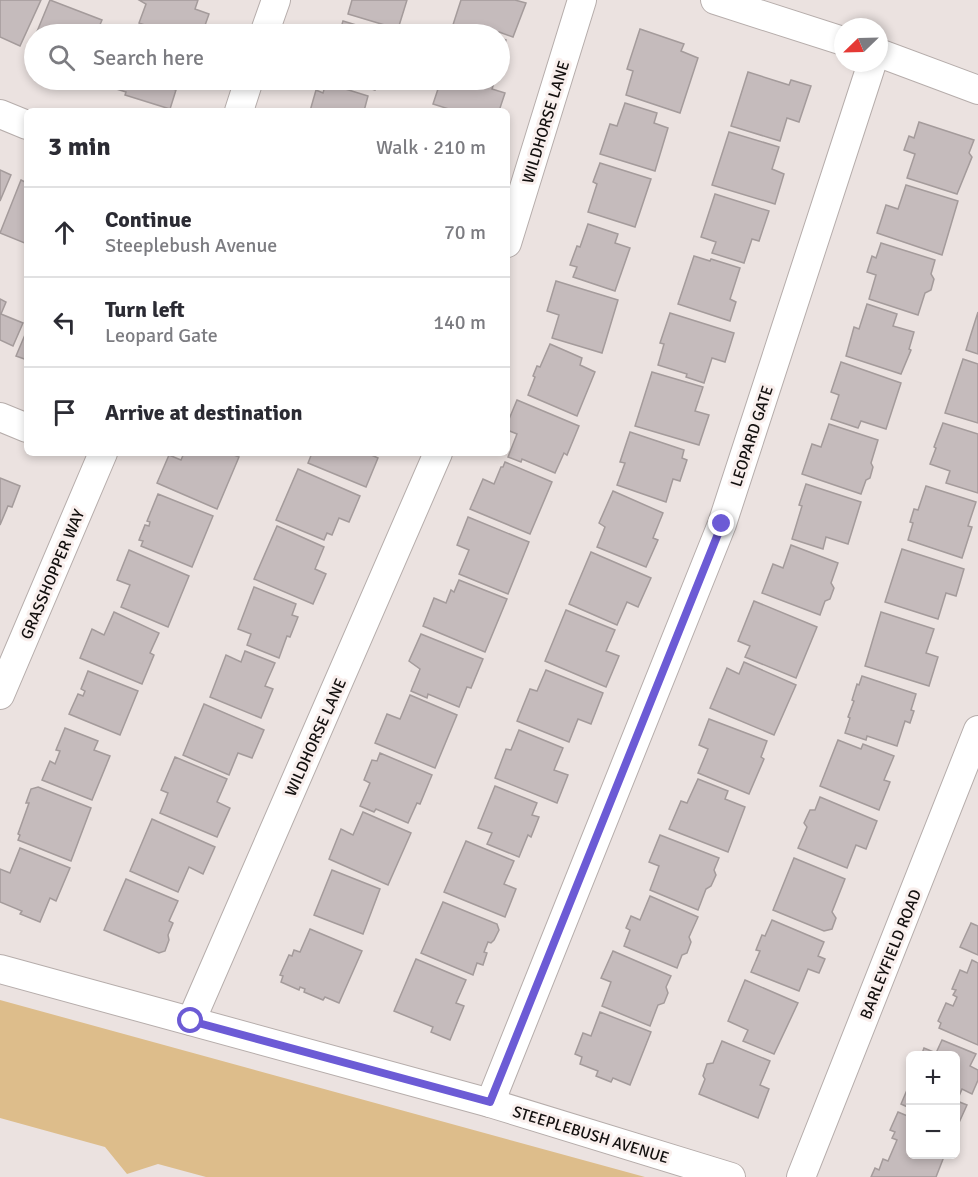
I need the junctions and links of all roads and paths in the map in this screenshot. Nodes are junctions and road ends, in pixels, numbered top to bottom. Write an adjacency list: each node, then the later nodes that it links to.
1 (276, 0): 4 (street)
2 (582, 0): 13 (street, WILDHORSE LANE)
3 (715, 0): 5 (street)
4 (268, 24)
5 (834, 38)
6 (888, 56): 9 (street)
7 (869, 72): 22 (street, LEOPARD GATE)
8 (245, 90): 10 (street)
9 (978, 90)
10 (239, 108)
11 (0, 114): 12 (street)
12 (24, 124)
13 (510, 233)
14 (0, 417): 15 (street)
15 (24, 427)
16 (96, 456): 18 (street, GRASSHOPPER WAY)
17 (437, 456): 21 (street, WILDHORSE LANE)
18 (0, 695)
19 (978, 730): 24 (street, BARLEYFIELD ROAD)
20 (0, 969): 21 (street, STEEPLEBUSH AVENUE)
21 (191, 1021): 22 (street, STEEPLEBUSH AVENUE)
22 (490, 1102): 23 (street, STEEPLEBUSH AVENUE)
23 (731, 1177)
24 (801, 1177)

